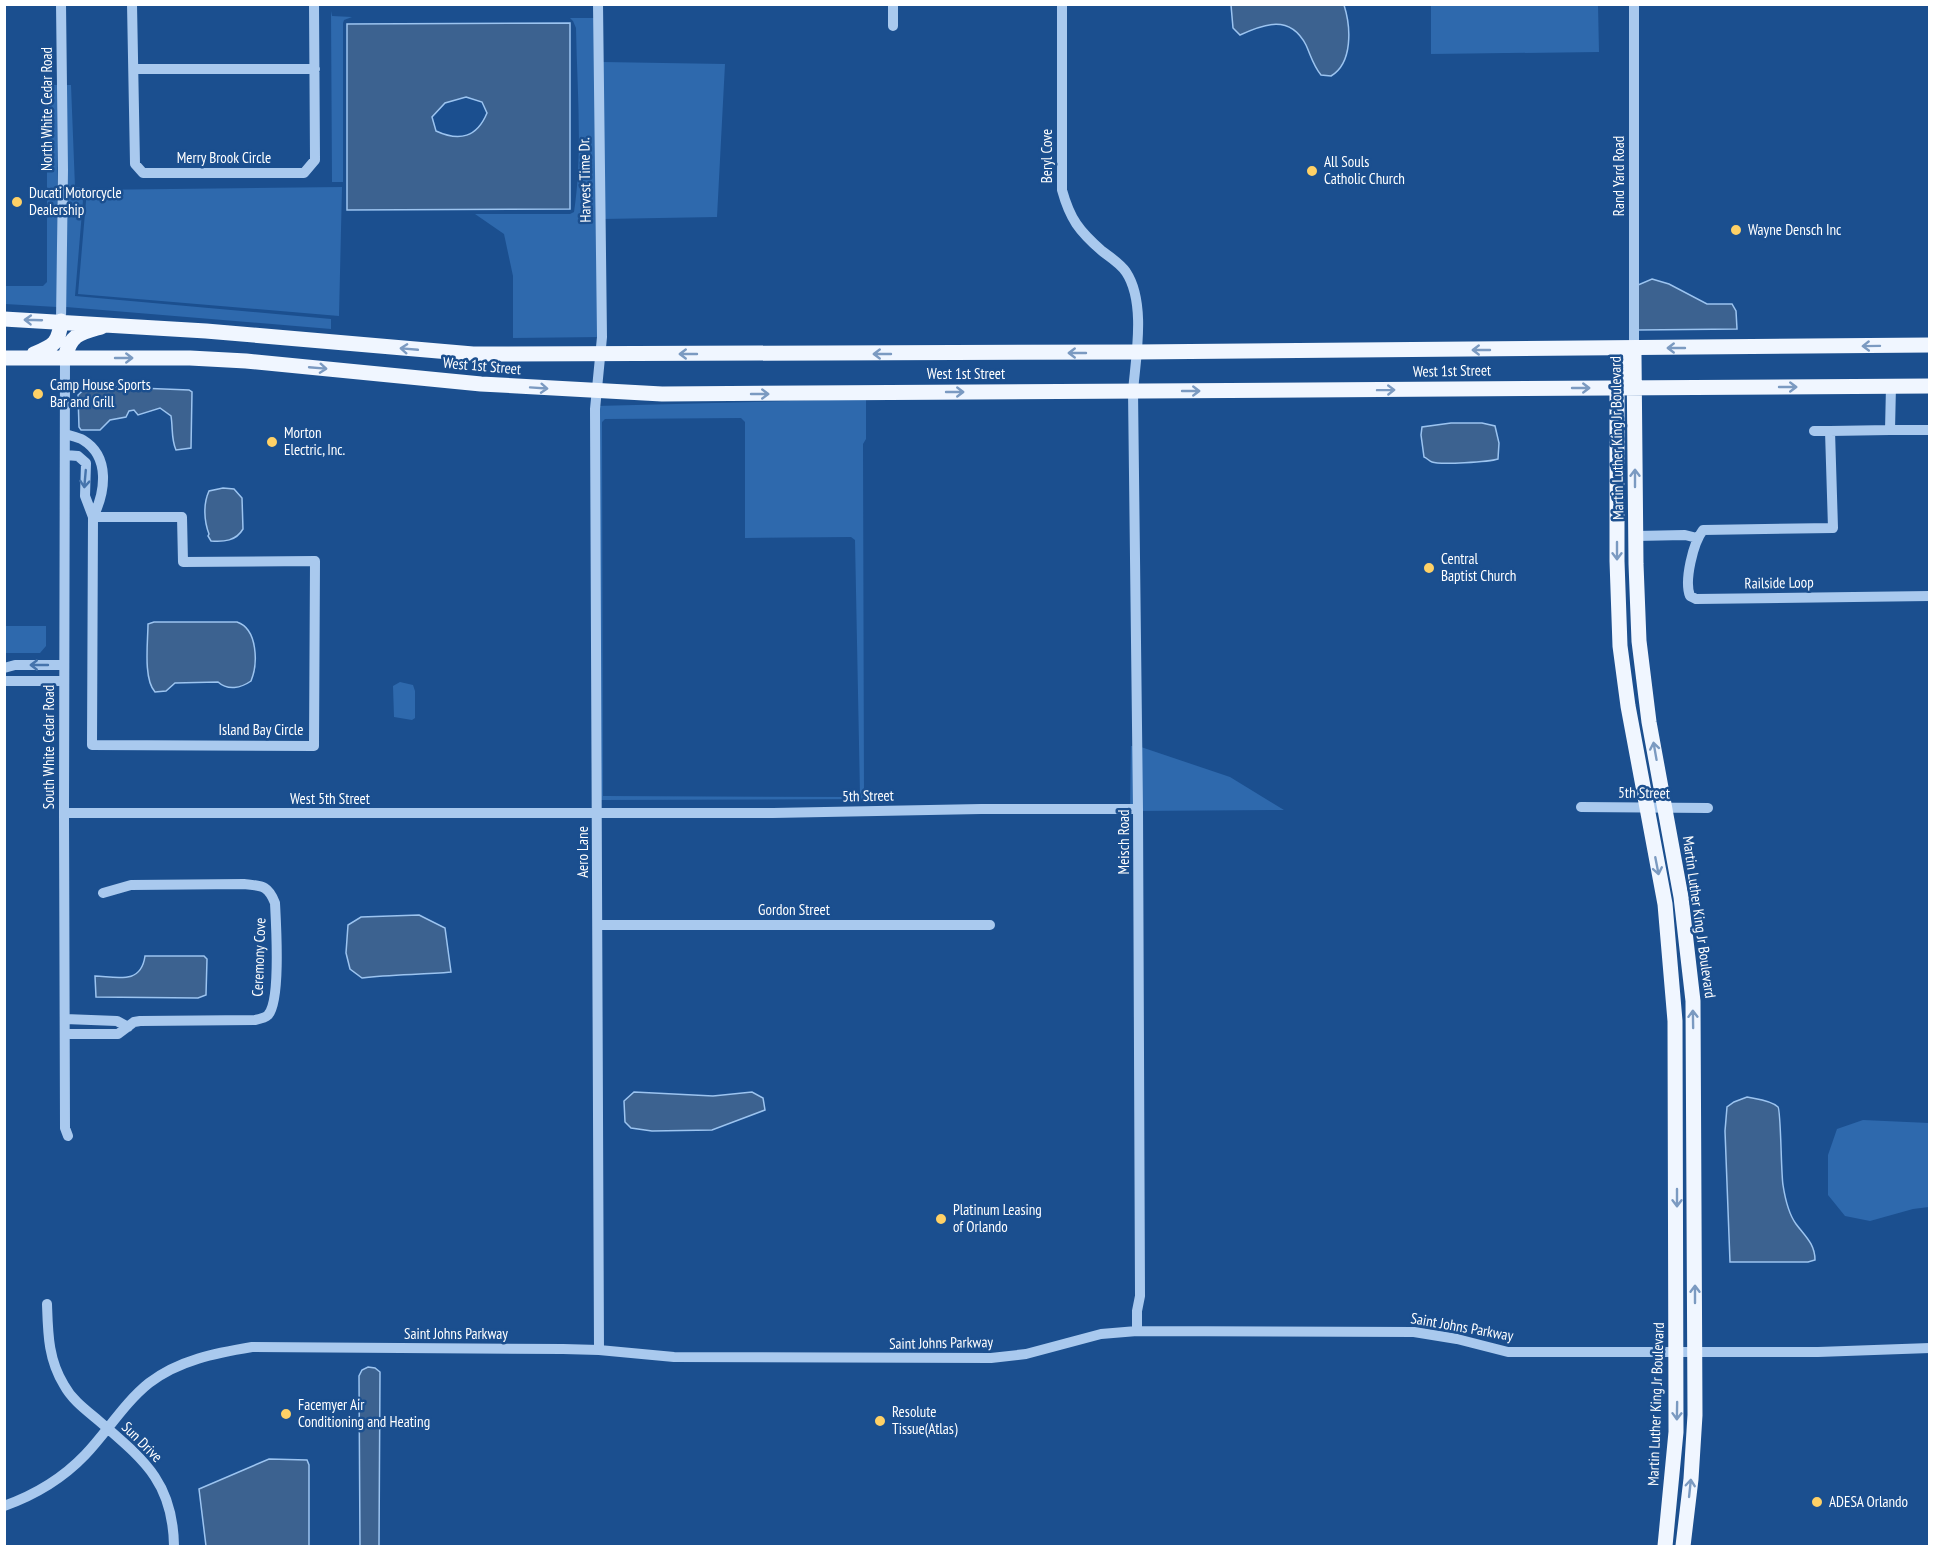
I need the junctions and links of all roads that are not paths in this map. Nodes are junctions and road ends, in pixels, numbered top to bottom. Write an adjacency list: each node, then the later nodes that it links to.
1 (61, 4): 12 (street, North White Cedar Road)
2 (132, 4): 9 (street, Merry Brook Circle)
3 (314, 4): 10 (street, Merry Brook Circle)
4 (598, 4): 17 (street, Harvest Time Dr.)
5 (893, 4): 8 (street)
6 (1062, 4): 16 (street, Beryl Cove)
7 (1635, 4): 15 (street, Rand Yard Road)
8 (893, 26)
9 (134, 69): 10 (street); 10 (street, Merry Brook Circle)
10 (315, 69)
11 (4, 319): 12 (main road, West 1st Street, one-way to 11)
12 (62, 321): 13 (main road, West 1st Street); 20 (main road)
13 (109, 324): 17 (main road, West 1st Street, one-way to 13); 18 (main road)
14 (1929, 345): 15 (main road, West 1st Street, one-way to 15)
15 (1634, 348): 16 (main road, West 1st Street, one-way to 16); 23 (main road, Martin Luther King Jr Boulevard); 24 (main road, Martin Luther King Jr Boulevard)
16 (1136, 352): 17 (main road, West 1st Street, one-way to 17); 26 (street, Meisch Road)
17 (601, 355): 25 (street, Aero Lane)
18 (65, 357): 20 (main road, West 1st Street); 25 (main road, West 1st Street, one-way to 25); 31 (street, South White Cedar Road)
19 (4, 358): 20 (main road, West 1st Street)
20 (26, 358)
21 (1891, 386): 22 (main road, West 1st Street); 24 (main road, West 1st Street, one-way to 21); 28 (street)
22 (1929, 386)
23 (1617, 388): 24 (main road, West 1st Street); 26 (main road, West 1st Street, one-way to 23); 42 (main road, Martin Luther King Jr Boulevard, one-way to 42)
24 (1635, 388): 34 (main road, Martin Luther King Jr Boulevard, one-way to 24)
25 (597, 391): 26 (main road, West 1st Street, one-way to 26); 46 (street, Aero Lane)
26 (1133, 391): 45 (street, Meisch Road)
27 (1830, 430): 28 (street); 30 (street); 35 (street)
28 (1890, 430): 29 (street)
29 (1929, 430)
30 (1814, 431)
31 (65, 434): 32 (street, South White Cedar Road); 33 (street, Island Bay Circle)
32 (65, 455): 33 (street, Island Bay Circle, one-way to 33); 37 (street, South White Cedar Road)
33 (93, 517): 33 (street, Island Bay Circle)
34 (1636, 536): 35 (street); 43 (main road, Martin Luther King Jr Boulevard, one-way to 34)
35 (1697, 538): 36 (street, Railside Loop)
36 (1929, 596)
37 (64, 665): 38 (street, one-way to 38); 40 (street, South White Cedar Road)
38 (4, 668)
39 (4, 681): 40 (street)
40 (64, 681): 47 (street, South White Cedar Road)
41 (1581, 807): 42 (street, 5th Street)
42 (1646, 808): 43 (street, 5th Street); 56 (main road, Martin Luther King Jr Boulevard, one-way to 56)
43 (1665, 808): 44 (street, 5th Street); 58 (main road, Martin Luther King Jr Boulevard, one-way to 43)
44 (1708, 808)
45 (1138, 809): 46 (street, 5th Street); 60 (street, Meisch Road)
46 (597, 812): 47 (street, West 5th Street); 49 (street, Aero Lane)
47 (64, 813): 51 (street, South White Cedar Road)
48 (103, 893): 53 (street, Ceremony Cove)
49 (598, 925): 50 (street, Gordon Street); 62 (street, Aero Lane)
50 (990, 925)
51 (65, 1019): 52 (street, Ceremony Cove); 54 (street, South White Cedar Road)
52 (101, 1020): 53 (street, Ceremony Cove); 55 (street)
53 (128, 1027): 55 (street, Ceremony Cove)
54 (65, 1034): 55 (street, Ceremony Cove); 57 (street, South White Cedar Road)
55 (102, 1034)
56 (1676, 1116): 58 (main road); 64 (main road, Martin Luther King Jr Boulevard, one-way to 64)
57 (68, 1136)
58 (1694, 1194): 63 (main road, Martin Luther King Jr Boulevard, one-way to 58)
59 (47, 1304): 65 (street, Sun Drive)
60 (1137, 1331): 62 (street, Saint Johns Parkway); 64 (street, Saint Johns Parkway)
61 (1929, 1348): 63 (street, Saint Johns Parkway)
62 (599, 1350): 65 (street, Saint Johns Parkway)
63 (1695, 1352): 64 (street, Saint Johns Parkway); 69 (main road, Martin Luther King Jr Boulevard, one-way to 63)
64 (1677, 1353): 68 (main road, Martin Luther King Jr Boulevard, one-way to 68)
65 (107, 1428): 66 (street, Saint Johns Parkway); 67 (street, Sun Drive)
66 (4, 1506)
67 (174, 1546)
68 (1665, 1546)
69 (1683, 1546)

